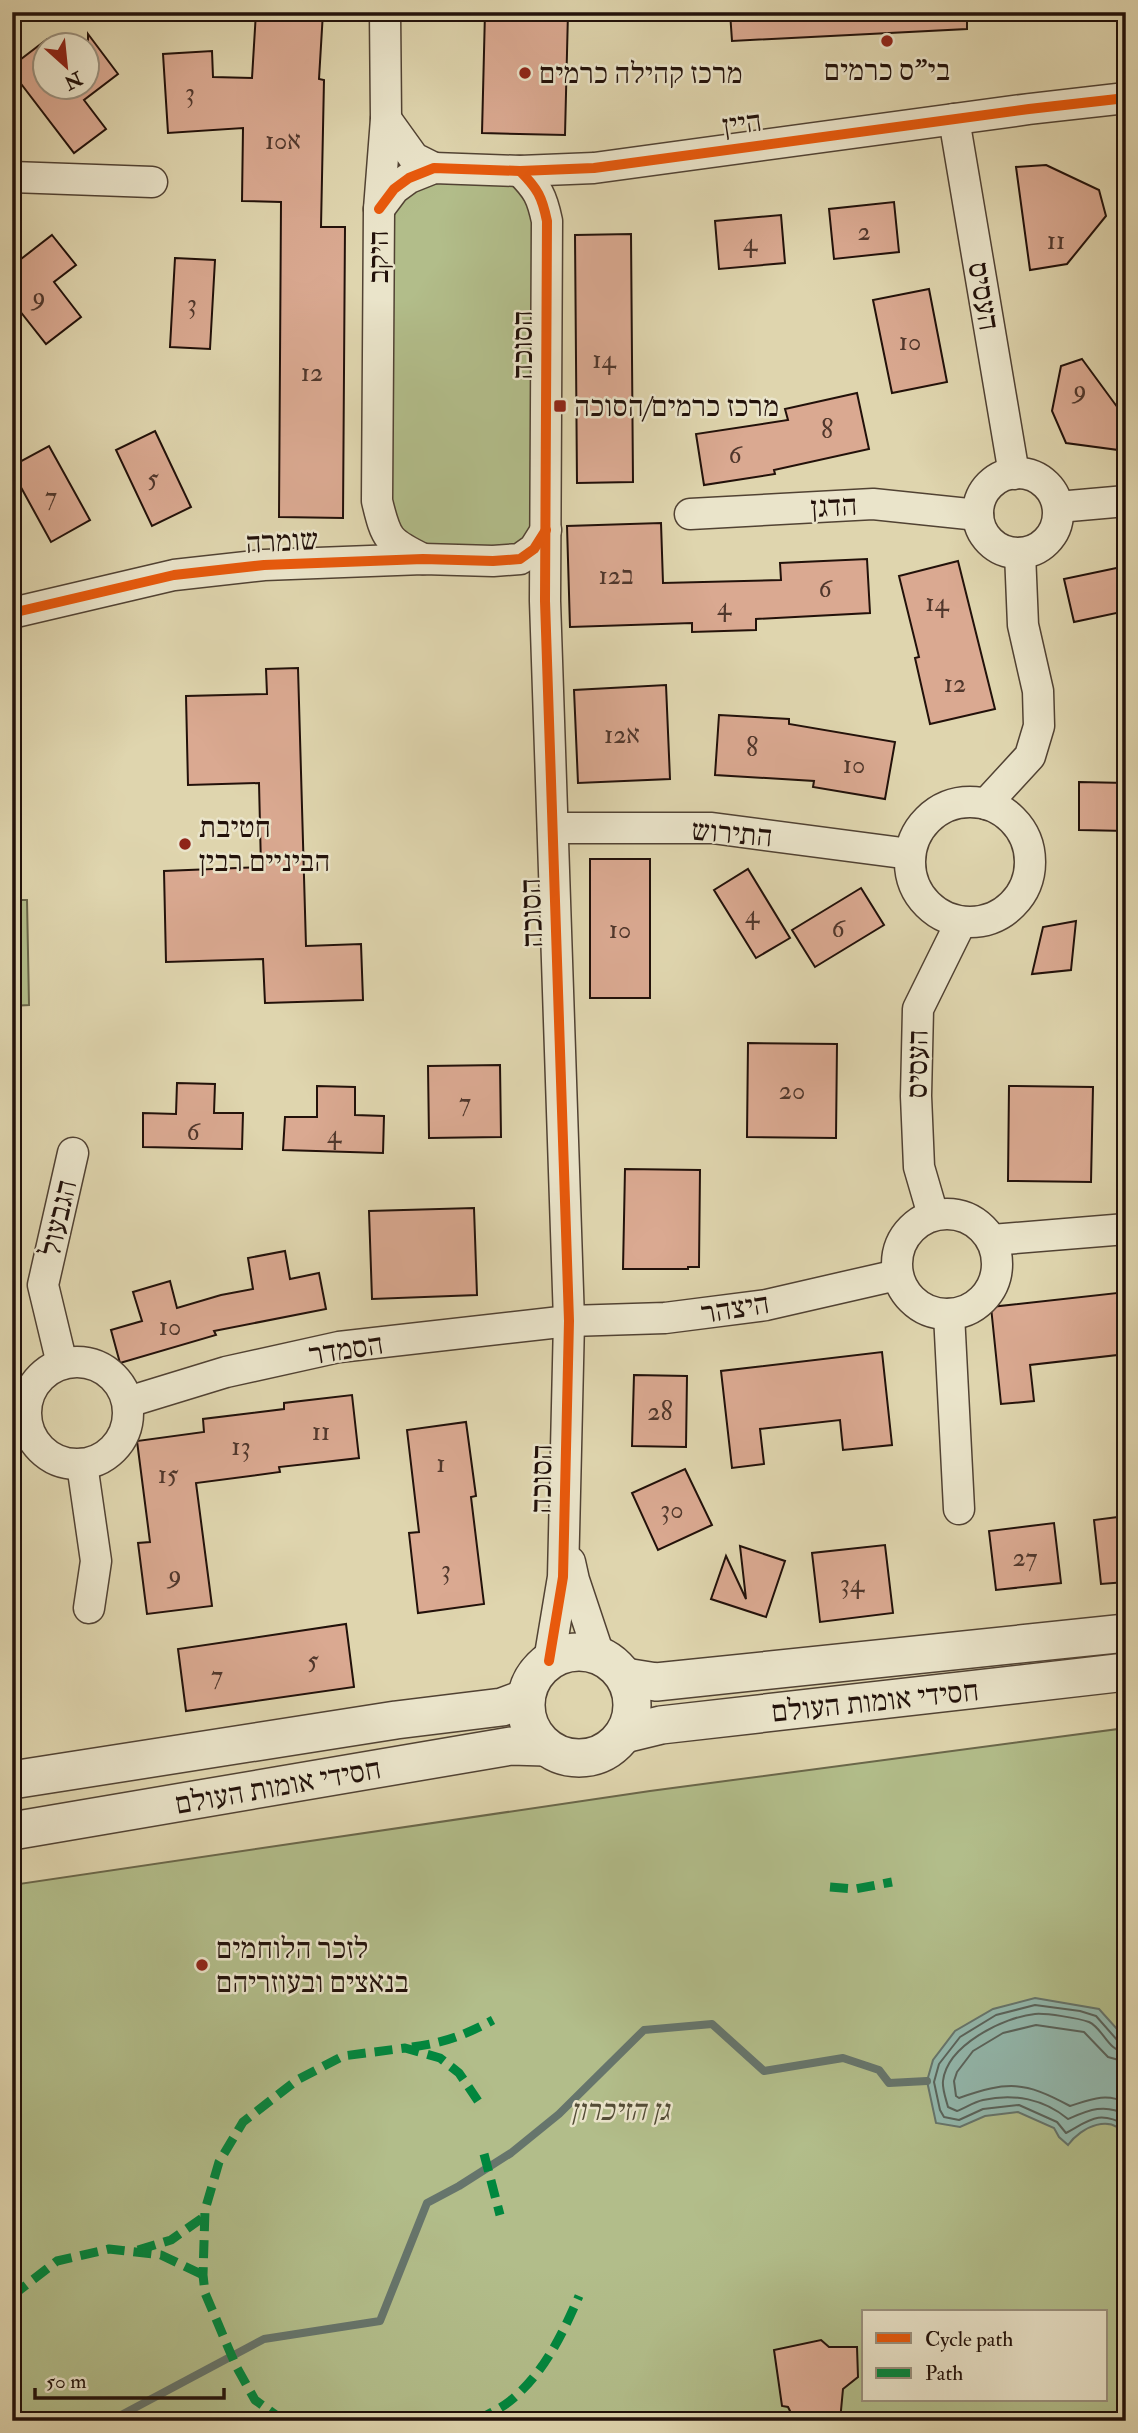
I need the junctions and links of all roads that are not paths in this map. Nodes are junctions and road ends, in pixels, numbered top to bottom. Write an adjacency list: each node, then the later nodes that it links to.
1 (385, 12): 5 (street, היקב)
2 (1126, 98): 3 (street, היין)
3 (1028, 109): 4 (street, היין); 6 (street, היין)
4 (1126, 112)
5 (386, 118): 7 (street); 12 (street, היקב)
6 (954, 119): 8 (street, היין); 14 (street, העסיס)
7 (434, 168): 9 (street, היין); 12 (street, היין)
8 (594, 168): 9 (street, היין); 13 (street)
9 (520, 171): 13 (street, הסוכה)
10 (12, 177): 11 (street)
11 (152, 181)
12 (379, 209): 15 (street, היקב)
13 (547, 221): 20 (street, הסוכה)
14 (1014, 474): 17 (street); 19 (street)
15 (377, 501): 22 (street, היקב); 24 (street, היקב)
16 (1126, 501): 17 (street)
17 (1058, 507): 21 (street)
18 (690, 514): 19 (street, הדגן)
19 (978, 515): 21 (street)
20 (546, 530): 23 (street, שומרה); 25 (street, הסוכה)
21 (1020, 553): 27 (street)
22 (423, 559): 23 (street, שומרה); 24 (street, שומרה)
23 (493, 561): 25 (street, שומרה)
24 (341, 563): 26 (street, שומרה)
25 (545, 601): 28 (street, הסוכה)
26 (12, 613)
27 (986, 804): 29 (street); 30 (street)
28 (552, 828): 29 (street, התירוש); 37 (street, הסוכה)
29 (910, 855): 30 (street)
30 (961, 922): 32 (street, העסיס)
31 (74, 1153): 38 (street, הגבעול)
32 (933, 1215): 34 (street); 35 (street)
33 (1126, 1228): 34 (street)
34 (992, 1240): 36 (street)
35 (897, 1275): 36 (street); 37 (street, היצהר)
36 (949, 1314): 42 (street)
37 (569, 1321): 39 (street, הסמדר); 43 (street, הסוכה)
38 (62, 1364): 39 (street); 40 (street)
39 (128, 1402): 41 (street)
40 (19, 1424): 41 (street)
41 (82, 1464): 44 (street)
42 (959, 1509)
43 (565, 1533): 46 (street, הסוכה); 47 (street, הסוכה)
44 (89, 1608)
45 (1126, 1633): 47 (street, חסידי אומות העולם)
46 (549, 1661): 47 (street, חסידי אומות העולם); 49 (street)
47 (612, 1666): 50 (street)
48 (1126, 1672): 50 (street, חסידי אומות העולם)
49 (526, 1698): 51 (street); 52 (street, חסידי אומות העולם)
50 (624, 1734): 51 (street, חסידי אומות העולם)
51 (545, 1747): 53 (street, חסידי אומות העולם)
52 (12, 1780)
53 (12, 1831)

